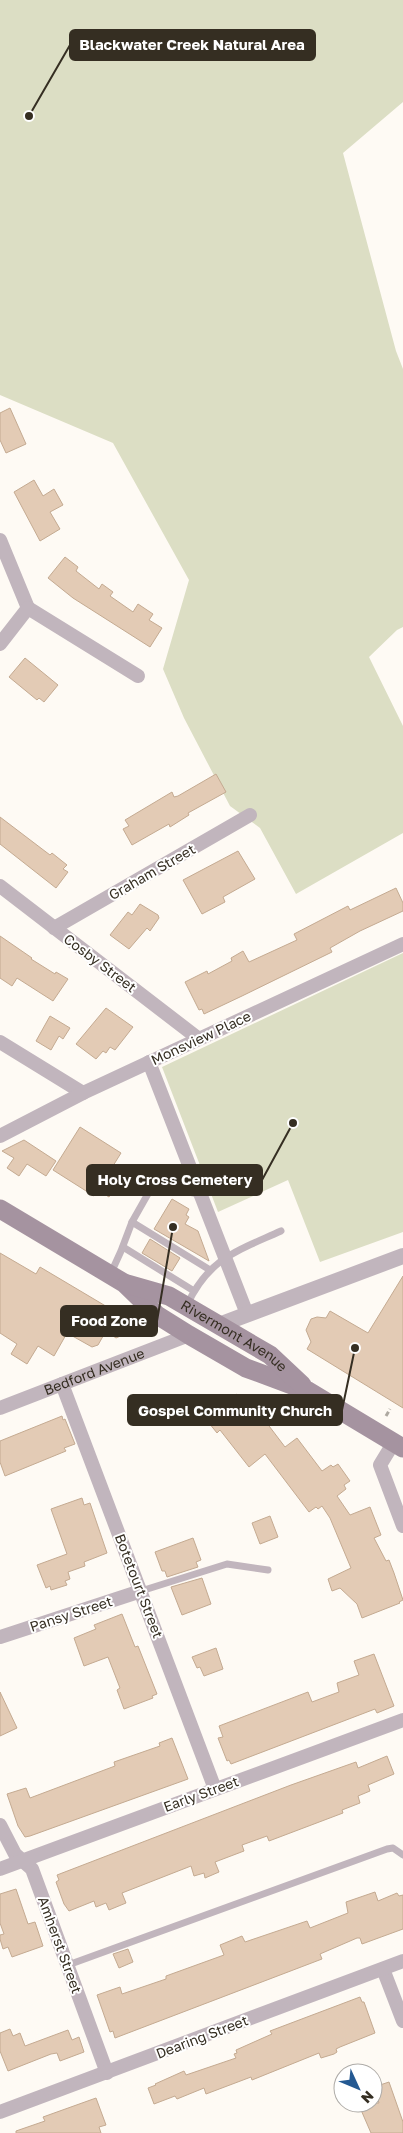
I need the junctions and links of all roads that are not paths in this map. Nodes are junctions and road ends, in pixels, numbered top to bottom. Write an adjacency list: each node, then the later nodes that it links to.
1 (0, 540): 2 (street)
2 (28, 608): 3 (street); 4 (street)
3 (0, 644)
4 (138, 676)
5 (250, 816): 7 (street, Graham Street)
6 (0, 886): 7 (street, Cosby Street)
7 (54, 928): 9 (street, Cosby Street)
8 (403, 944): 9 (street, Monsview Place)
9 (200, 1039): 11 (street, Monsview Place)
10 (0, 1042): 12 (street)
11 (149, 1062): 12 (street, Monsview Place); 14 (street)
12 (83, 1093): 13 (street, Monsview Place)
13 (0, 1136)
14 (200, 1194): 16 (lane); 20 (street)
15 (0, 1209): 22 (main road, Rivermont Avenue)
16 (132, 1222): 18 (lane); 21 (lane)
17 (281, 1231): 20 (lane)
18 (123, 1247): 22 (lane); 23 (lane)
19 (403, 1256): 24 (street)
20 (225, 1257): 21 (lane); 24 (street)
21 (210, 1270): 23 (lane)
22 (117, 1279): 23 (main road, Rivermont Avenue); 26 (main road, Rivermont Avenue)
23 (190, 1299): 25 (main road, Rivermont Avenue)
24 (247, 1314): 25 (street)
25 (219, 1325): 27 (main road, Rivermont Avenue)
26 (189, 1335): 27 (main road); 28 (street, Bedford Avenue); 29 (main road, Rivermont Avenue)
27 (293, 1377): 29 (main road, Rivermont Avenue)
28 (62, 1384): 30 (street, Bedford Avenue); 34 (street, Botetourt Street)
29 (308, 1391): 31 (main road, Rivermont Avenue)
30 (0, 1408)
31 (398, 1445): 32 (street)
32 (403, 1526)
33 (268, 1570): 34 (lane)
34 (141, 1591): 35 (street, Pansy Street); 37 (street, Botetourt Street)
35 (0, 1637)
36 (403, 1720): 37 (street, Early Street)
37 (216, 1789): 40 (street, Early Street)
38 (0, 1825): 40 (street, Amherst Street)
39 (403, 1855): 43 (lane)
40 (22, 1861): 41 (street, Early Street); 43 (street, Amherst Street)
41 (0, 1869)
42 (403, 1961): 44 (street, Dearing Street)
43 (68, 1965): 46 (street, Amherst Street)
44 (383, 1969): 45 (street); 46 (street, Dearing Street)
45 (403, 2021)
46 (107, 2073): 47 (street, Dearing Street)
47 (0, 2112)

